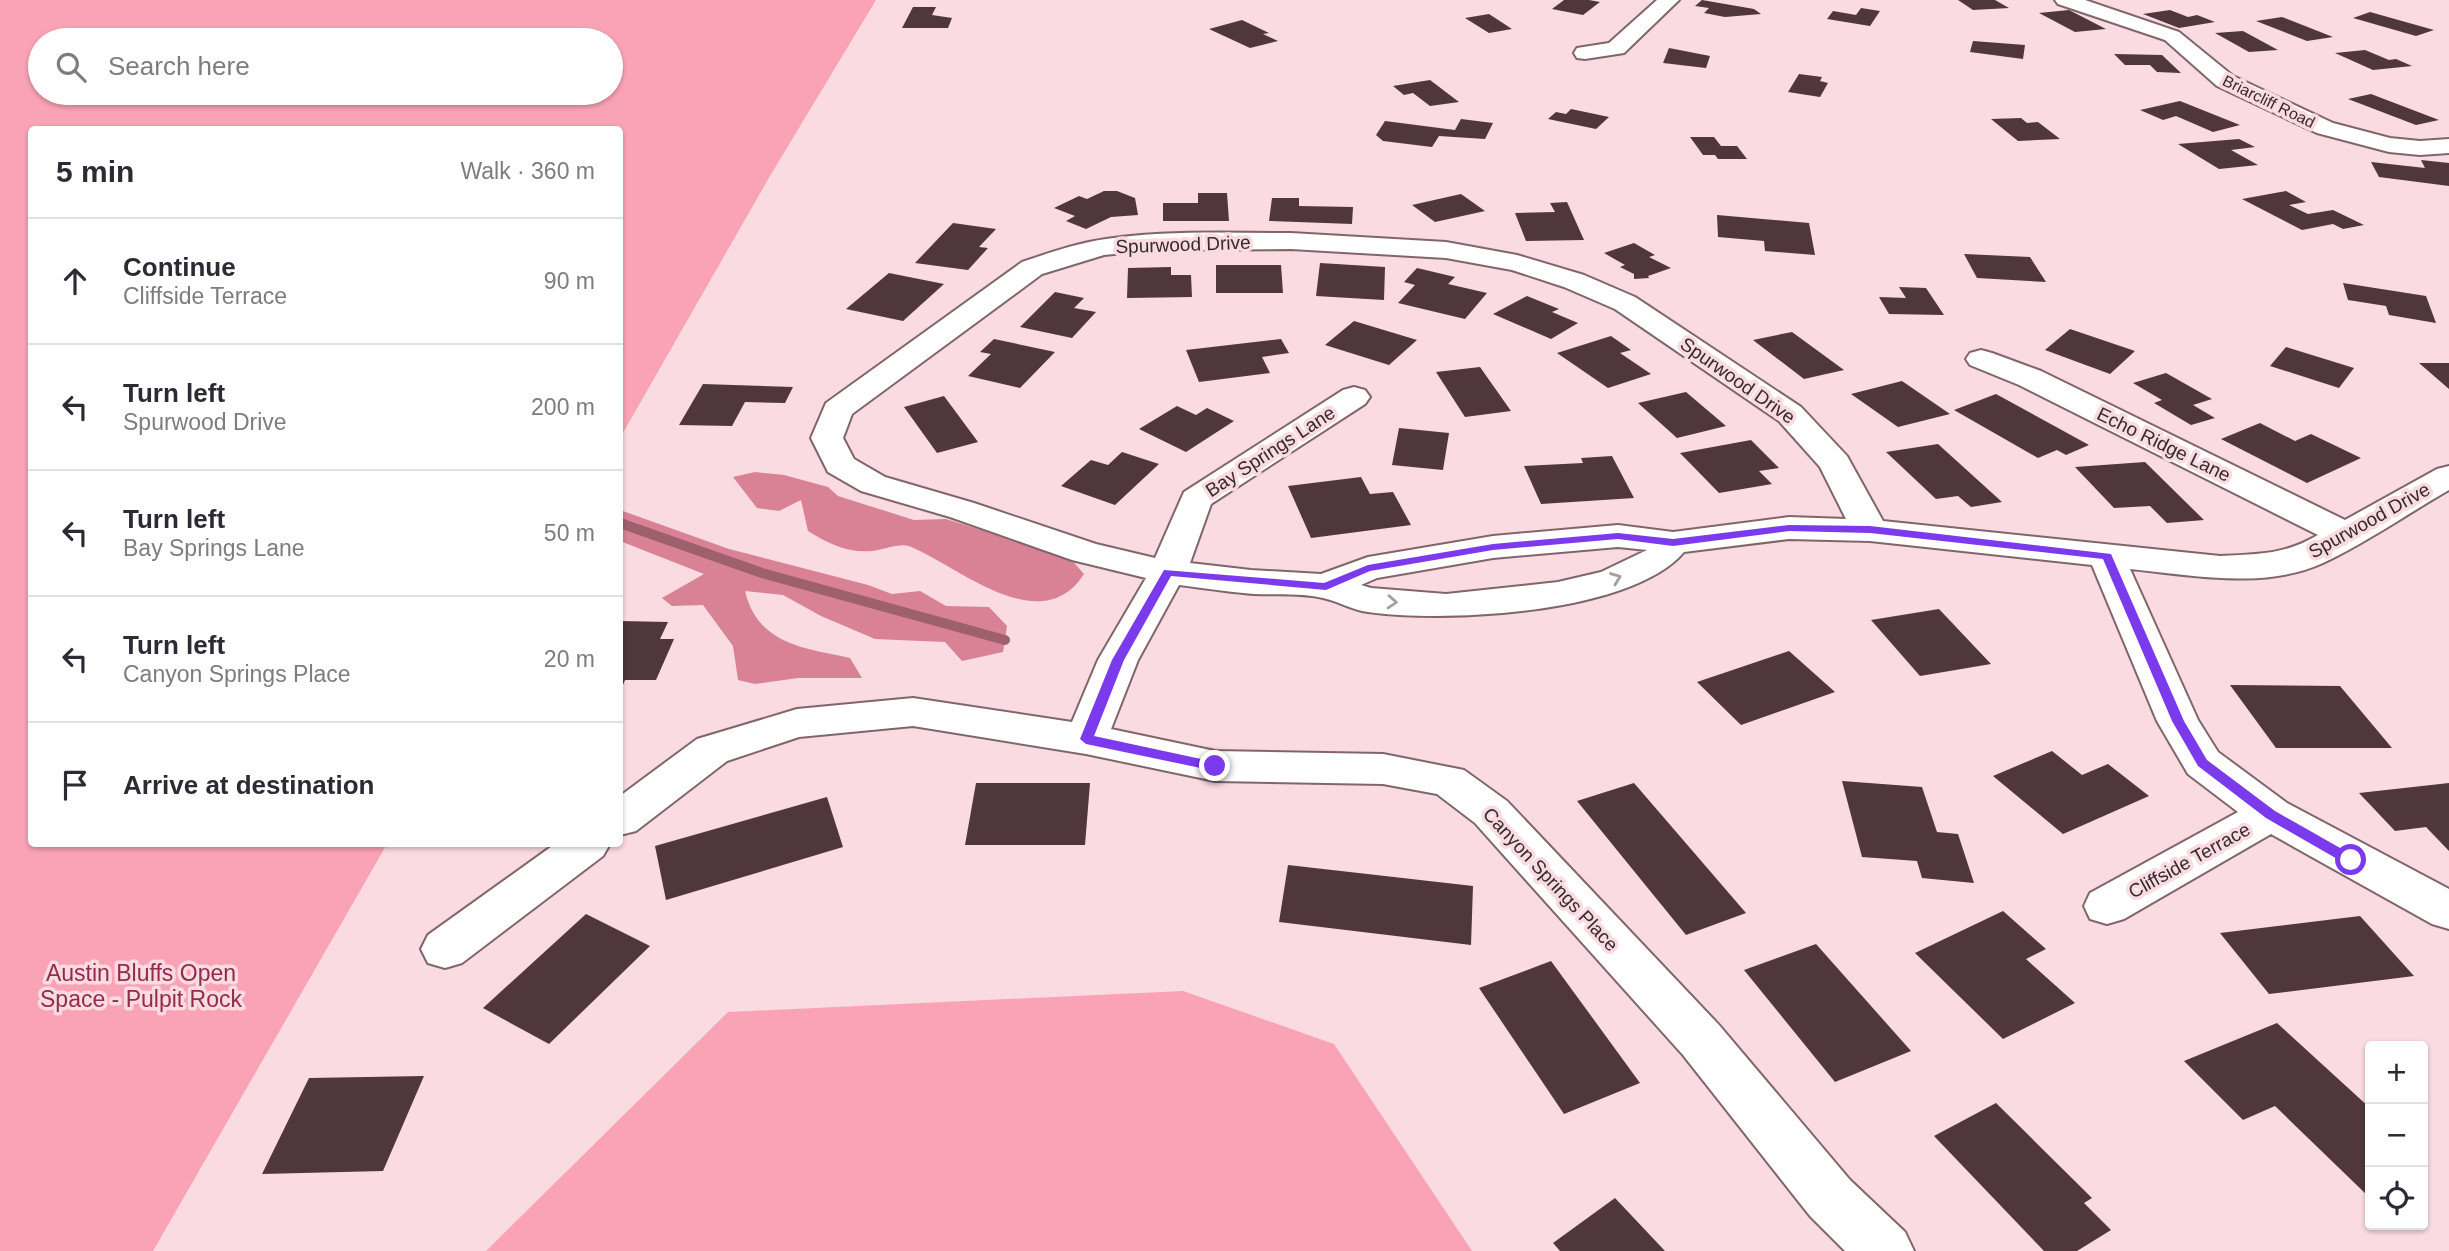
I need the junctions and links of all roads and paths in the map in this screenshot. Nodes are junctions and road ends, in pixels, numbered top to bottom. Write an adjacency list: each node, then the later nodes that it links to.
1 (1669, 0): 3 (street)
2 (2065, 0): 4 (street, Briarcliff Road)
3 (1585, 53)
4 (2449, 146)
5 (1981, 359): 9 (street, Echo Ridge Lane)
6 (1354, 397): 12 (street, Bay Springs Lane)
7 (2449, 475): 9 (street, Spurwood Drive)
8 (1870, 530): 10 (street, Spurwood Drive); 11 (street, Spurwood Drive); 12 (street, Spurwood Drive)
9 (2344, 534): 11 (street, Spurwood Drive)
10 (1673, 543): 13 (street, Spurwood Drive); 13 (street, Spurwood Drive, one-way to 10)
11 (2107, 557): 15 (street, Cliffside Terrace)
12 (1168, 572): 13 (street, Spurwood Drive); 14 (street, Bay Springs Lane)
13 (1326, 586)
14 (1086, 739): 16 (street, Canyon Springs Place); 21 (street, Canyon Springs Place)
15 (2271, 814): 18 (street, Cliffside Terrace); 19 (street, Cliffside Terrace)
16 (623, 817)
17 (583, 847): 20 (street)
18 (2107, 906)
19 (2449, 911)
20 (445, 949)
21 (1885, 1251)

